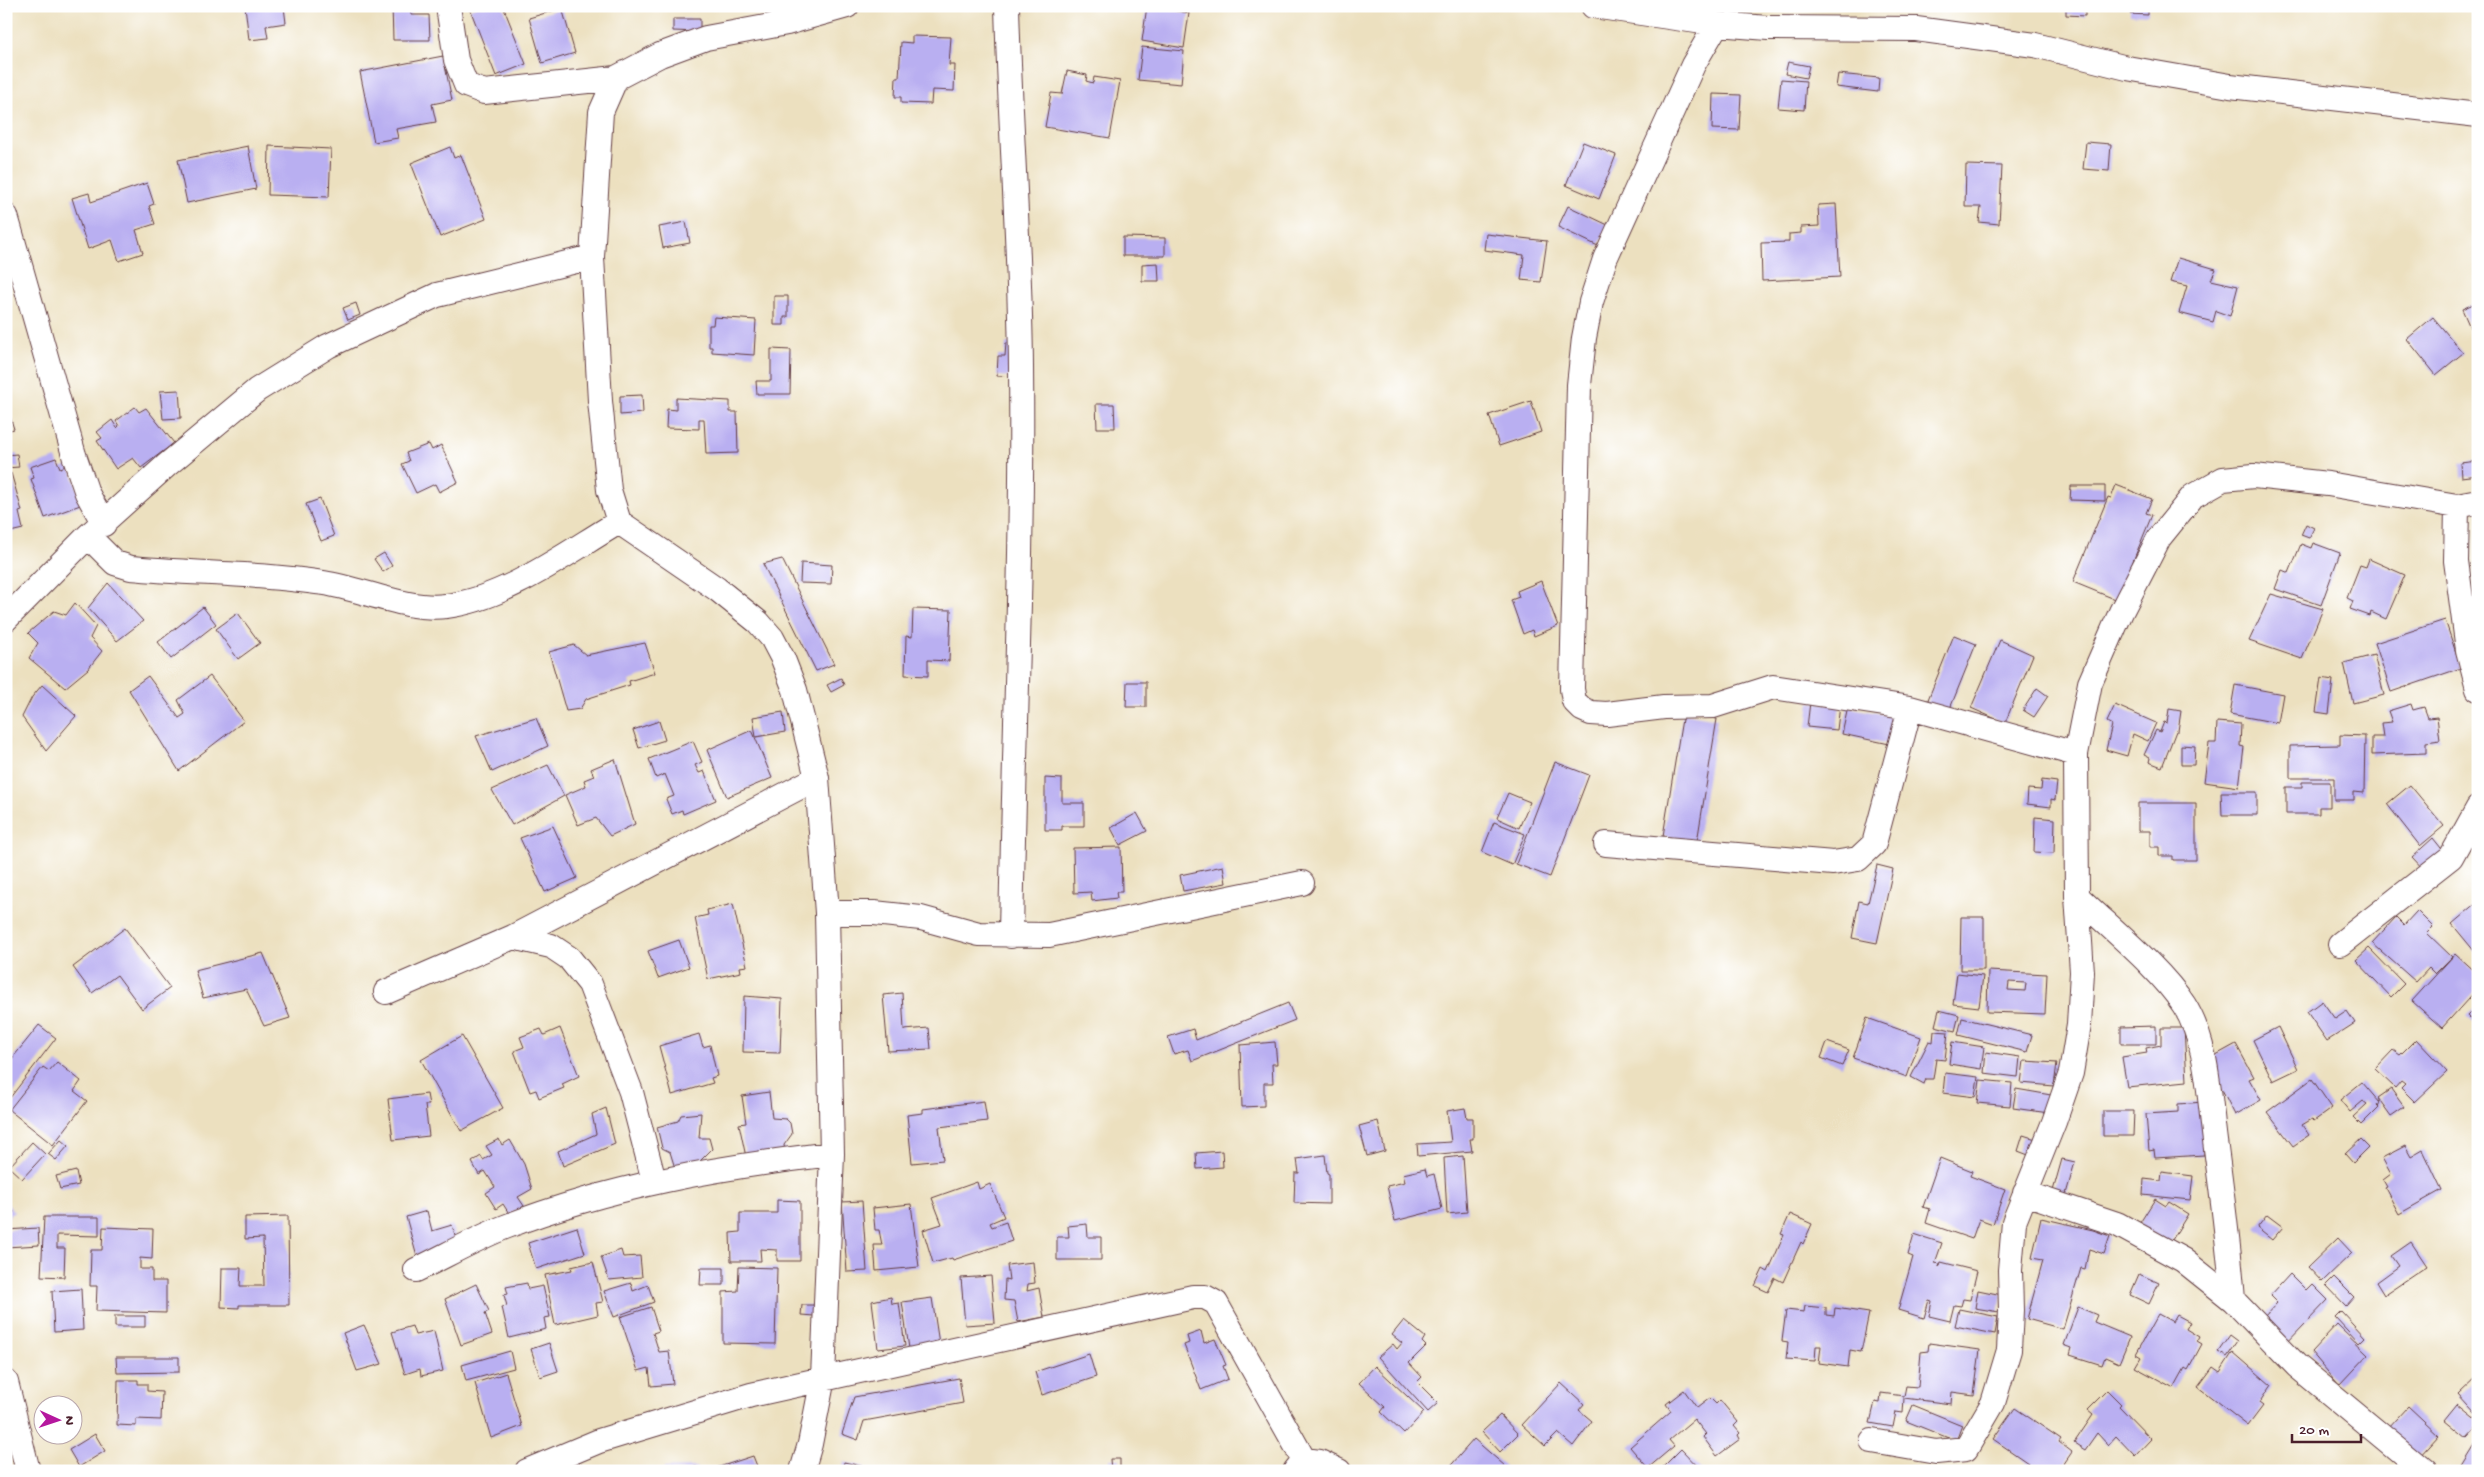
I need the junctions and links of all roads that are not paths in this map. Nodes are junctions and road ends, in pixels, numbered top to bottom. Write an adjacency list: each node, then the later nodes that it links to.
1 (448, 6): 6 (street)
2 (847, 6): 6 (street)
3 (1007, 6): 23 (street)
4 (1594, 6): 5 (street)
5 (1716, 24): 7 (street); 15 (street)
6 (616, 78): 9 (street)
7 (2473, 111)
8 (6, 216): 12 (street)
9 (592, 257): 11 (street); 12 (street)
10 (2468, 504): 14 (street); 16 (street)
11 (619, 522): 12 (street); 17 (street)
12 (96, 530): 13 (street)
13 (6, 619)
14 (2478, 689)
15 (1910, 708): 16 (street); 19 (street)
16 (2076, 754): 21 (street)
17 (817, 778): 22 (street); 24 (street)
18 (2478, 808): 25 (street)
19 (1606, 844)
20 (1302, 883): 23 (street)
21 (2077, 896): 29 (street); 31 (street)
22 (827, 913): 23 (street); 27 (street)
23 (1012, 936)
24 (513, 937): 26 (street); 28 (street)
25 (2340, 944)
26 (386, 992)
27 (832, 1154): 28 (street); 32 (street)
28 (654, 1182): 30 (street)
29 (2025, 1192): 31 (street); 34 (street)
30 (416, 1270)
31 (2233, 1300): 40 (street)
32 (822, 1378): 35 (street); 37 (street); 38 (street)
33 (6, 1382): 36 (street)
34 (1872, 1442)
35 (1300, 1465): 39 (street)
36 (28, 1471)
37 (527, 1471)
38 (802, 1471)
39 (1339, 1471)
40 (2424, 1471)

